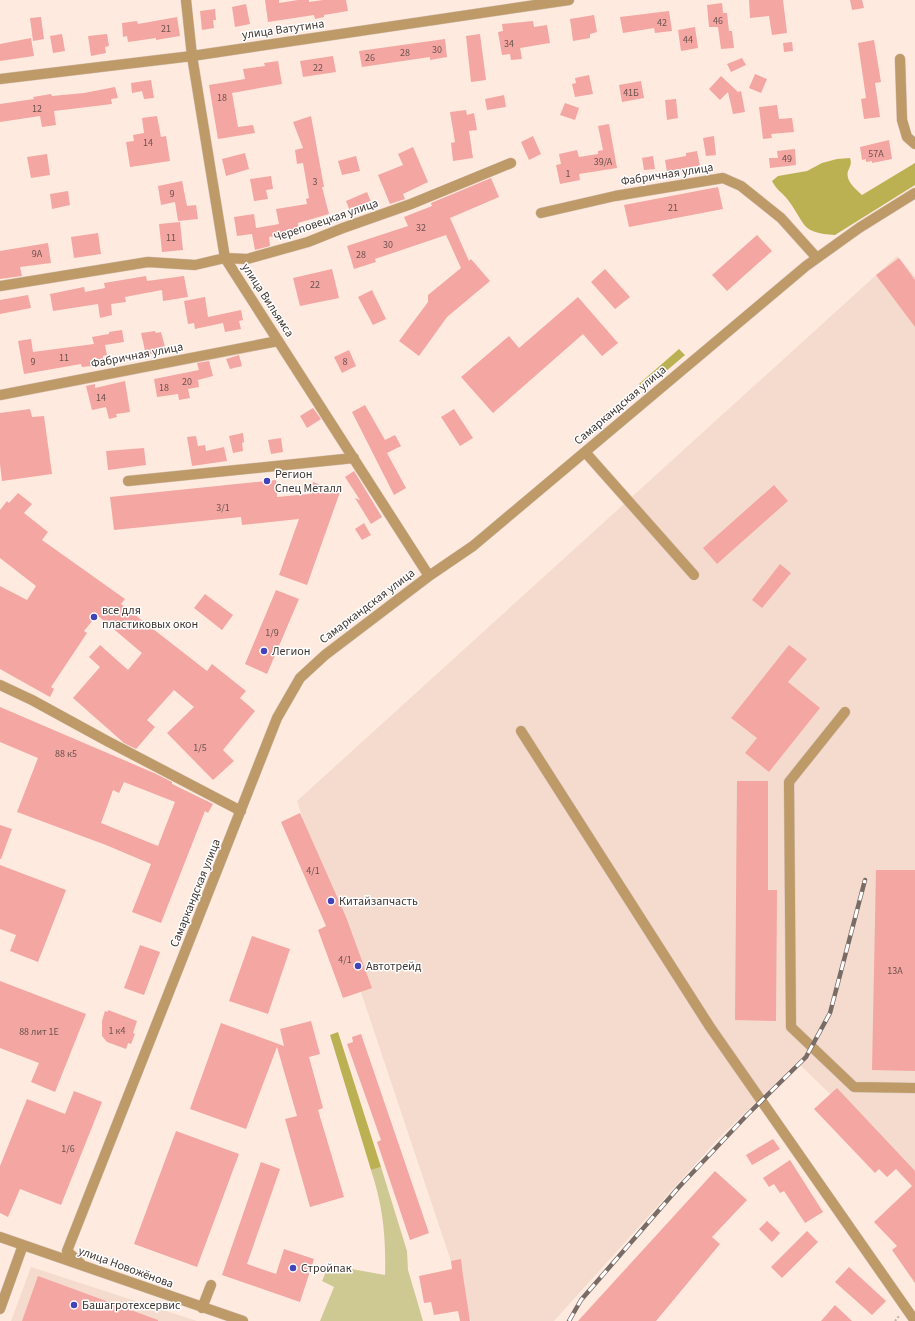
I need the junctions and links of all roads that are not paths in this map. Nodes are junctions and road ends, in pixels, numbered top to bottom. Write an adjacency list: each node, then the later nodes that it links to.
1 (186, 0): 3 (street, улица Вильямса)
2 (570, 0): 3 (street, улица Ватутина)
3 (192, 56): 5 (street, улица Ватутина); 10 (street, улица Вильямса)
4 (900, 59): 6 (street)
5 (0, 79)
6 (915, 144)
7 (511, 163): 10 (street, Череповецкая улица)
8 (915, 193): 11 (street, Самаркандская улица)
9 (541, 213): 11 (street, Фабричная улица)
10 (225, 258): 12 (street, Череповецкая улица); 13 (street, улица Вильямса)
11 (817, 258): 15 (street, Самаркандская улица)
12 (0, 286)
13 (278, 341): 14 (street, Фабричная улица); 16 (street, улица Вильямса)
14 (0, 395)
15 (585, 452): 18 (street); 19 (street, Самаркандская улица)
16 (354, 458): 17 (street); 19 (street, улица Вильямса)
17 (128, 481)
18 (694, 575)
19 (429, 576): 23 (street, Самаркандская улица)
20 (0, 685): 23 (street)
21 (845, 712): 24 (street)
22 (521, 731): 33 (street)
23 (241, 811): 27 (street, Самаркандская улица)
24 (915, 1088)
25 (0, 1237): 26 (street, улица Новожёнова)
26 (22, 1245): 27 (street, улица Новожёнова); 30 (street)
27 (81, 1264): 29 (street, улица Новожёнова)
28 (211, 1285): 29 (street)
29 (202, 1308): 31 (street, улица Новожёнова)
30 (0, 1309)
31 (228, 1319): 32 (street, улица Новожёнова)
32 (243, 1321)
33 (915, 1321)

